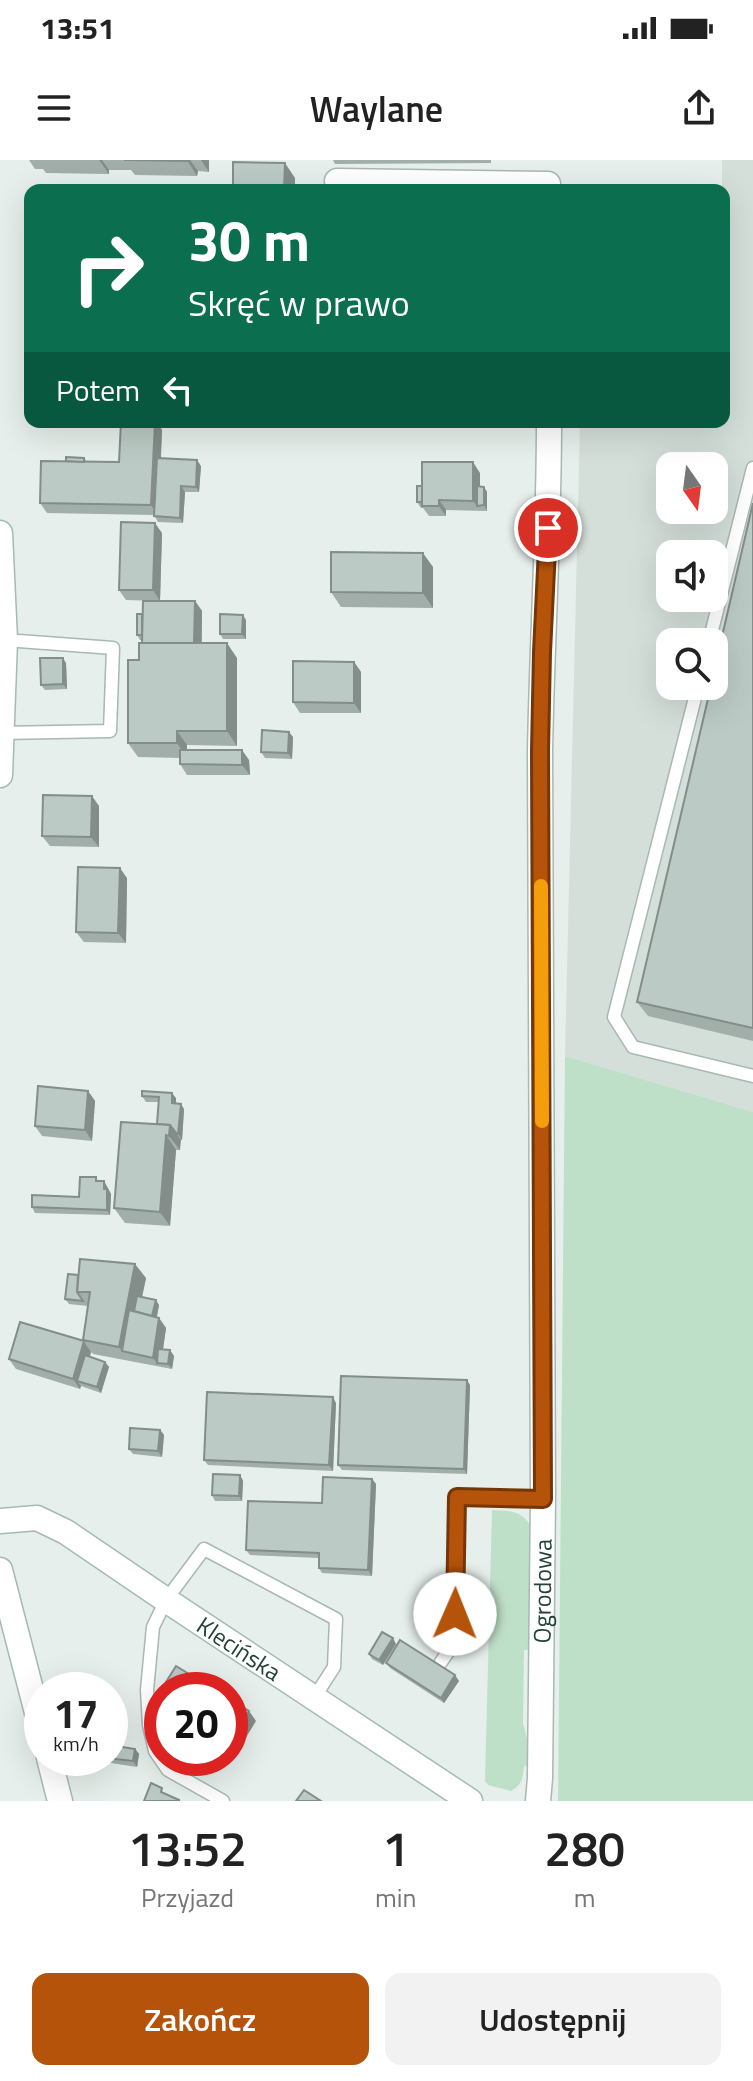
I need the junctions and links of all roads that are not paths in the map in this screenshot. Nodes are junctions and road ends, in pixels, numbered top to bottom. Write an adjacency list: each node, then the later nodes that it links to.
1 (548, 178): 2 (street)
2 (337, 181)
3 (549, 428): 12 (street, Ogrodowa)
4 (753, 468): 6 (lane)
5 (0, 533): 7 (street)
6 (713, 628)
7 (5, 640): 9 (street); 9 (lane)
8 (694, 700): 11 (lane)
9 (1, 733): 10 (street)
10 (0, 775)
11 (753, 1076)
12 (543, 1499): 16 (lane); 23 (street, Ogrodowa)
13 (0, 1521): 15 (street, Klecińska)
14 (0, 1570): 17 (street)
15 (166, 1600): 18 (street, Klecińska); 18 (lane); 21 (lane)
16 (441, 1662)
17 (26, 1672)
18 (314, 1698): 22 (street, Klecińska)
19 (54, 1776): 20 (street)
20 (60, 1801)
21 (223, 1801)
22 (470, 1801)
23 (538, 1801)

